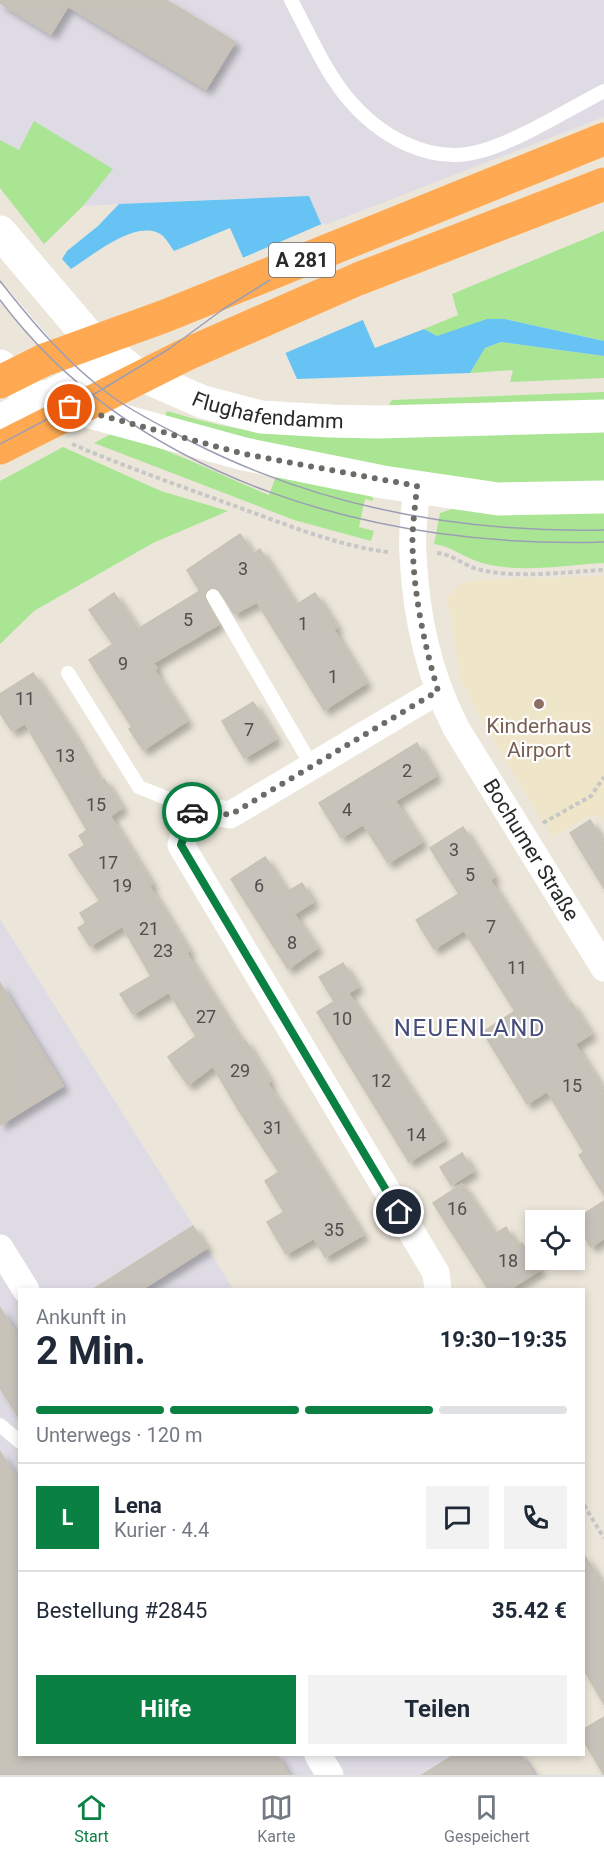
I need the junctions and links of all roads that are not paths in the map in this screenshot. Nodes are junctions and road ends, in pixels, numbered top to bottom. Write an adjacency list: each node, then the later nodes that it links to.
1 (291, 0): 2 (lane)
2 (604, 91)
3 (604, 139): 12 (highway, A 281)
4 (604, 184): 6 (highway, A 281)
5 (604, 192): 6 (highway)
6 (557, 203): 16 (highway, A 281)
7 (0, 232): 9 (main road, Flughafendamm)
8 (0, 291): 11 (lane)
9 (119, 362): 11 (main road); 14 (main road, Flughafendamm)
10 (0, 366): 13 (main road, Flughafendamm)
11 (74, 373): 13 (main road)
12 (0, 382)
13 (44, 399): 15 (main road); 17 (main road, Flughafendamm)
14 (604, 416)
15 (0, 421)
16 (0, 448)
17 (417, 486): 18 (main road, Flughafendamm); 21 (street, Bochumer Straße)
18 (604, 497)
19 (213, 596): 22 (lane)
20 (69, 673): 23 (lane)
21 (438, 691): 22 (street); 24 (street, Bochumer Straße)
22 (312, 766): 23 (street)
23 (194, 809): 27 (street)
24 (604, 968)
25 (0, 1248): 26 (street)
26 (26, 1288)
27 (438, 1288)
28 (0, 1425): 29 (lane)
29 (18, 1440)
30 (319, 1756): 31 (street)
31 (330, 1775)

